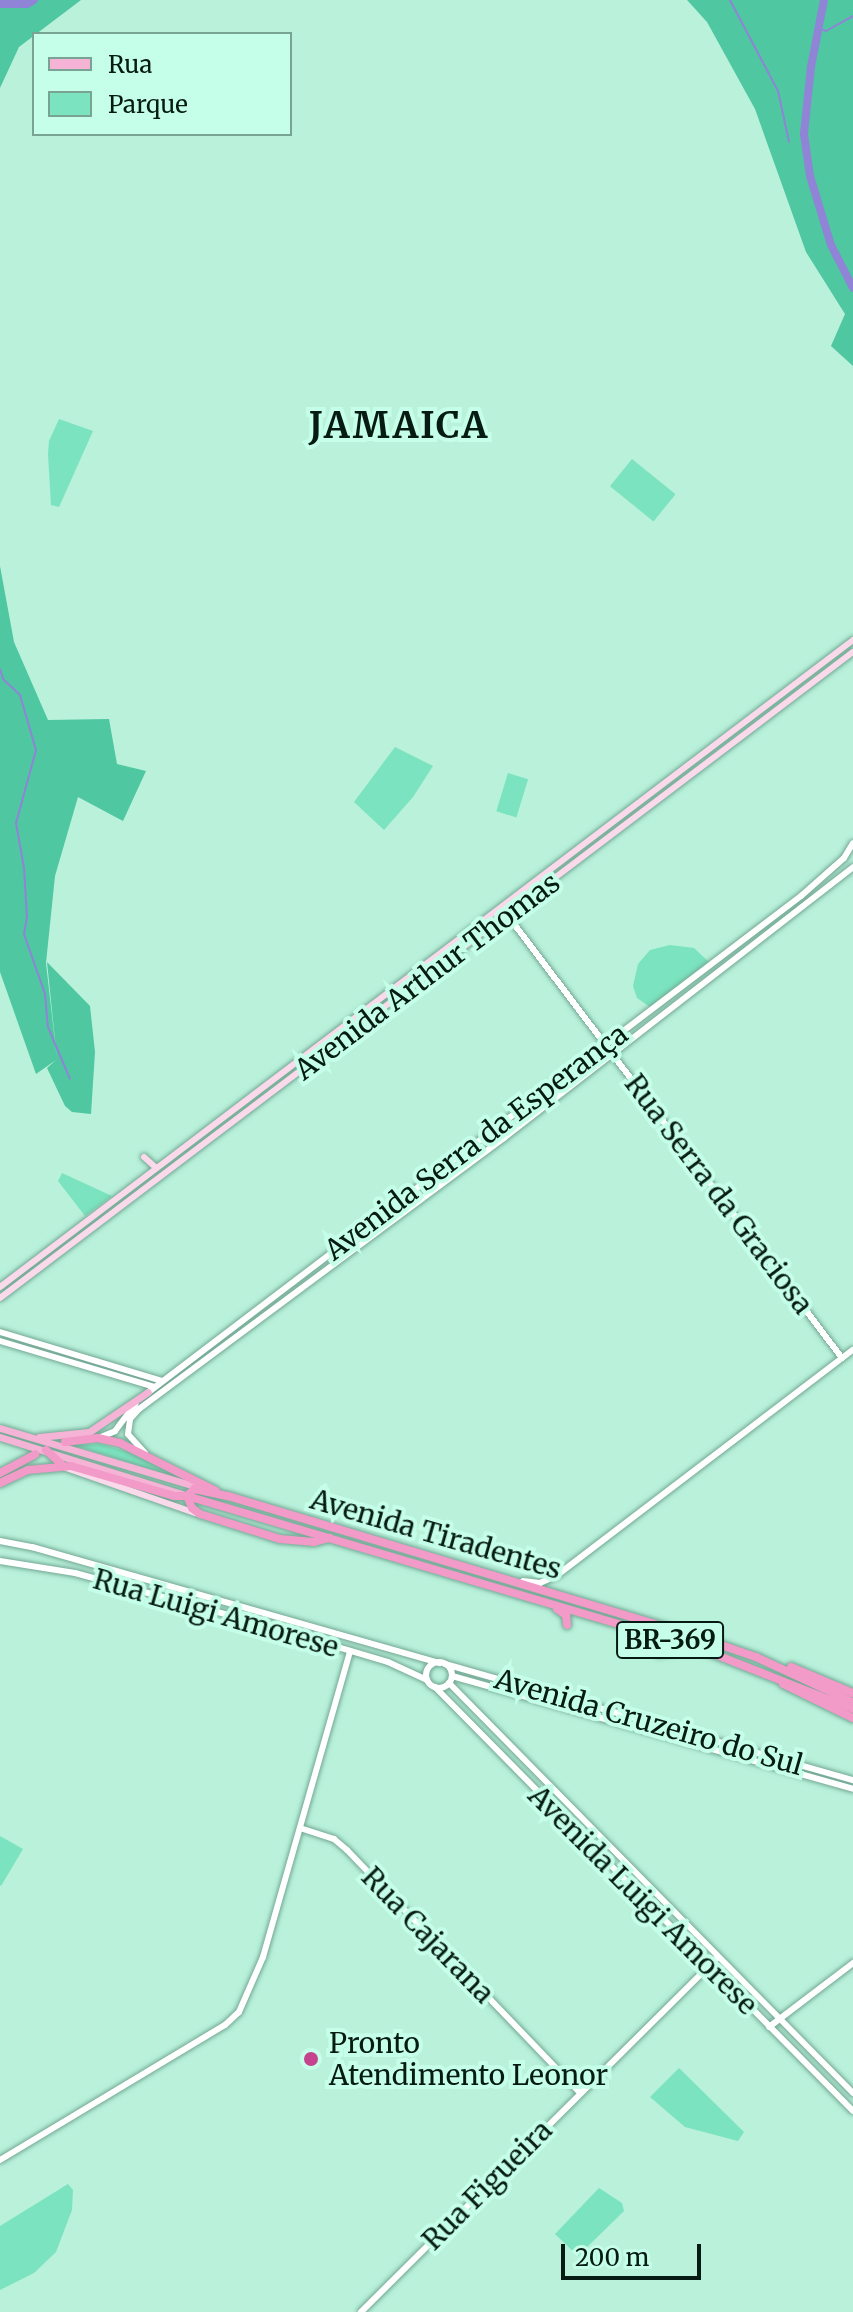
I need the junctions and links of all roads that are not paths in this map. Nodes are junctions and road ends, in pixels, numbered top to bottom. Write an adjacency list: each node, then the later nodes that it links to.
1 (853, 640): 6 (main road, Avenida Arthur Thomas)
2 (853, 652): 7 (main road, Avenida Arthur Thomas)
3 (853, 843): 4 (street, Avenida Serra da Esperança)
4 (844, 858): 5 (street); 10 (street, Avenida Serra da Esperança)
5 (853, 867): 11 (street, Avenida Serra da Esperança)
6 (502, 908): 7 (street, Rua Serra da Graciosa); 8 (main road, Avenida Arthur Thomas)
7 (507, 915): 9 (main road, Avenida Arthur Thomas); 10 (street, Rua Serra da Graciosa)
8 (375, 1003): 9 (main road); 12 (main road, Avenida Arthur Thomas)
9 (381, 1011): 13 (main road, Avenida Arthur Thomas)
10 (605, 1044): 11 (street, Rua Serra da Graciosa); 29 (street, Avenida Serra da Esperança)
11 (612, 1053): 27 (street, Rua Serra da Graciosa); 39 (street, Avenida Serra da Esperança)
12 (302, 1057): 13 (main road); 14 (main road, Avenida Arthur Thomas)
13 (308, 1066): 15 (main road, Avenida Arthur Thomas)
14 (231, 1111): 15 (main road); 17 (main road, Avenida Arthur Thomas)
15 (238, 1119): 19 (main road, Avenida Arthur Thomas)
16 (144, 1157): 17 (main road)
17 (155, 1167): 18 (main road, Avenida Arthur Thomas)
18 (142, 1177): 19 (main road); 20 (main road, Avenida Arthur Thomas)
19 (140, 1192): 21 (main road, Avenida Arthur Thomas)
20 (100, 1211): 21 (main road); 22 (main road, Avenida Arthur Thomas)
21 (105, 1219): 23 (main road, Avenida Arthur Thomas)
22 (0, 1287)
23 (0, 1298)
24 (0, 1332): 28 (street)
25 (0, 1341): 28 (street)
26 (853, 1350): 27 (street)
27 (842, 1358): 51 (street)
28 (73, 1359): 29 (street); 30 (street)
29 (162, 1381): 30 (street, Avenida Serra da Esperança)
30 (151, 1390): 32 (main road); 34 (street, Avenida Serra da Esperança)
31 (0, 1428): 32 (main road, Avenida Tiradentes)
32 (27, 1436): 35 (main road); 44 (main road, Avenida Tiradentes)
33 (0, 1437): 35 (main road, Avenida Tiradentes)
34 (98, 1438): 36 (highway, BR-369); 39 (highway, BR-369)
35 (10, 1440): 37 (main road, Avenida Tiradentes)
36 (65, 1442)
37 (46, 1450): 40 (highway); 43 (main road, Avenida Tiradentes)
38 (35, 1454): 41 (highway)
39 (148, 1456): 44 (highway, BR-369)
40 (63, 1466): 42 (highway, BR-369); 43 (highway, BR-369); 45 (main road)
41 (0, 1473)
42 (0, 1483)
43 (187, 1496): 44 (highway); 45 (highway); 46 (highway, Avenida Tiradentes / BR-369)
44 (228, 1496): 52 (highway, Avenida Tiradentes / BR-369)
45 (200, 1514): 49 (highway)
46 (292, 1527): 47 (highway, Avenida Tiradentes / BR-369); 49 (highway)
47 (329, 1538): 49 (highway); 53 (highway, Avenida Tiradentes / BR-369)
48 (0, 1541): 56 (street, Rua Luigi Amorese)
49 (314, 1542)
50 (0, 1558): 58 (street, Rua Luigi Amorese)
51 (556, 1576): 52 (street); 54 (street)
52 (511, 1579): 54 (highway, Avenida Tiradentes / BR-369)
53 (482, 1582): 54 (highway); 55 (highway, Avenida Tiradentes / BR-369)
54 (550, 1590): 62 (highway, Avenida Tiradentes / BR-369)
55 (535, 1598): 57 (highway, Avenida Tiradentes / BR-369); 59 (highway)
56 (292, 1620): 58 (street); 63 (street, Rua Luigi Amorese)
57 (617, 1623): 60 (highway, Avenida Tiradentes / BR-369); 60 (highway)
58 (262, 1625): 61 (street, Rua Luigi Amorese)
59 (567, 1625)
60 (699, 1648): 64 (highway, Avenida Tiradentes / BR-369)
61 (350, 1651): 66 (street, Rua Luigi Amorese); 76 (street)
62 (756, 1657): 68 (highway); 70 (highway, Avenida Tiradentes / BR-369)
63 (443, 1663): 65 (street, Avenida Luigi Amorese); 66 (street); 74 (street, Avenida Cruzeiro do Sul)
64 (755, 1668): 71 (highway, Avenida Tiradentes / BR-369); 73 (highway)
65 (451, 1679): 67 (street); 69 (street, Avenida Luigi Amorese); 75 (street, Avenida Cruzeiro do Sul)
66 (427, 1680): 67 (street, Rua Luigi Amorese)
67 (435, 1687): 72 (street, Avenida Luigi Amorese)
68 (853, 1693)
69 (468, 1702): 72 (street); 77 (street, Avenida Luigi Amorese)
70 (853, 1702)
71 (853, 1709)
72 (457, 1712): 79 (street, Avenida Luigi Amorese)
73 (853, 1718)
74 (853, 1780)
75 (853, 1789)
76 (300, 1828): 82 (street, Rua Cajarana); 85 (street)
77 (717, 1958): 79 (street, Rua Figueira); 80 (street, Avenida Luigi Amorese)
78 (853, 1963): 80 (street)
79 (708, 1967): 81 (street, Avenida Luigi Amorese); 82 (street, Rua Figueira)
80 (779, 2020): 81 (street); 83 (street, Avenida Luigi Amorese)
81 (769, 2027): 84 (street, Avenida Luigi Amorese)
82 (579, 2092): 86 (street, Rua Figueira)
83 (853, 2093)
84 (852, 2108)
85 (0, 2160)
86 (361, 2312)

